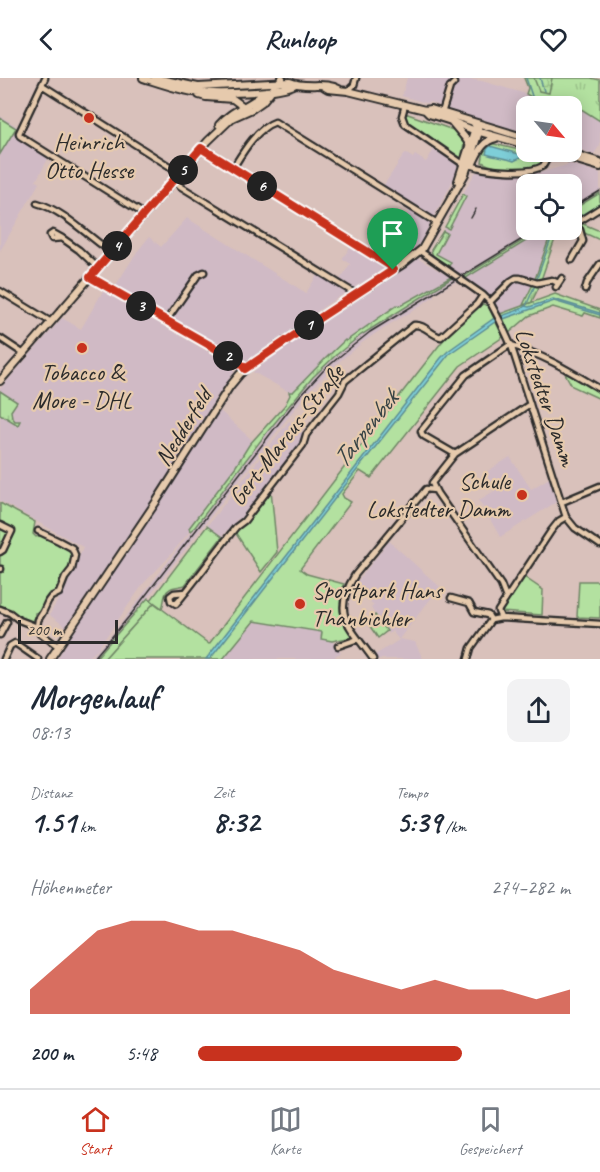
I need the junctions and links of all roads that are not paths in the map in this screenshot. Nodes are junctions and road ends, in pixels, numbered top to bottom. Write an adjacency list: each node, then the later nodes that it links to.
1 (45, 78): 8 (street)
2 (142, 78): 10 (main road)
3 (155, 78): 10 (main road)
4 (356, 78): 11 (street)
5 (296, 82): 7 (main road); 11 (main road)
6 (454, 82): 17 (street)
7 (275, 84): 9 (main road); 12 (main road); 14 (main road); 15 (main road)
8 (42, 85): 34 (street); 39 (street)
9 (243, 85): 10 (main road); 12 (main road)
10 (195, 89): 12 (main road)
11 (348, 91): 13 (main road)
12 (234, 96): 14 (main road); 18 (main road)
13 (405, 105): 16 (main road); 28 (street)
14 (244, 107): 15 (main road); 18 (main road)
15 (252, 109): 23 (main road)
16 (425, 110): 17 (main road); 19 (main road)
17 (442, 113): 20 (main road)
18 (228, 116): 23 (main road)
19 (451, 121): 20 (main road); 25 (main road)
20 (477, 127): 21 (main road); 22 (main road); 25 (main road, Nedderfeld); 28 (main road, Nedderfeld)
21 (516, 136)
22 (499, 137): 24 (main road); 28 (main road)
23 (208, 141): 26 (main road)
24 (516, 142)
25 (469, 144): 28 (main road, Nedderfeld)
26 (201, 148): 33 (street); 34 (main road)
27 (582, 156): 31 (main road)
28 (469, 162): 29 (street); 36 (main road, Nedderfeld); 36 (main road, Nedderfeld)
29 (545, 162)
30 (582, 162): 32 (main road)
31 (600, 162)
32 (600, 167)
33 (233, 168): 40 (street); 47 (street)
34 (180, 173): 35 (main road)
35 (174, 180): 39 (main road); 53 (street)
36 (453, 194): 40 (main road, Nedderfeld)
37 (37, 203): 43 (street)
38 (600, 208): 44 (street)
39 (144, 214): 43 (main road)
40 (437, 223): 42 (main road, Nedderfeld)
41 (62, 238): 46 (street)
42 (420, 251): 47 (main road, Nedderfeld); 54 (street, Lokstedter Damm)
43 (111, 252): 46 (main road)
44 (572, 260)
45 (599, 267): 51 (street)
46 (98, 268): 49 (main road)
47 (393, 270): 53 (main road, Nedderfeld)
48 (204, 272): 56 (street)
49 (90, 277): 56 (street); 57 (main road)
50 (562, 278): 55 (street)
51 (585, 290)
52 (0, 291): 57 (street)
53 (356, 294): 61 (main road, Nedderfeld)
54 (483, 295): 55 (street, Lokstedter Damm); 76 (street, Gert-Marcus-Straße)
55 (490, 302): 59 (street, Lokstedter Damm)
56 (166, 321): 61 (street)
57 (51, 322): 60 (main road)
58 (0, 338): 60 (street)
59 (511, 345): 63 (street); 64 (street, Lokstedter Damm); 65 (street)
60 (24, 354): 62 (main road)
61 (245, 369): 87 (main road, Nedderfeld)
62 (0, 381)
63 (600, 389)
64 (530, 404): 65 (street); 68 (street, Lokstedter Damm)
65 (455, 454): 67 (street)
66 (600, 486): 68 (street)
67 (436, 491): 74 (street); 85 (street)
68 (562, 502): 69 (street, Lokstedter Damm)
69 (566, 518): 72 (street); 75 (street)
70 (0, 525): 73 (street)
71 (38, 531): 83 (street)
72 (600, 545)
73 (0, 552)
74 (501, 585): 75 (street); 78 (street)
75 (512, 590): 78 (street)
76 (186, 592)
77 (451, 598): 80 (street)
78 (506, 598): 80 (street)
79 (0, 609): 83 (street)
80 (497, 618): 82 (street); 92 (street)
81 (7, 622): 84 (street)
82 (600, 624)
83 (37, 627): 87 (street)
84 (0, 635)
85 (358, 639): 86 (street); 91 (street)
86 (338, 646)
87 (59, 647): 90 (main road, Nedderfeld)
88 (4, 659): 89 (street)
89 (38, 659)
90 (50, 659)
91 (373, 659)
92 (468, 659)

